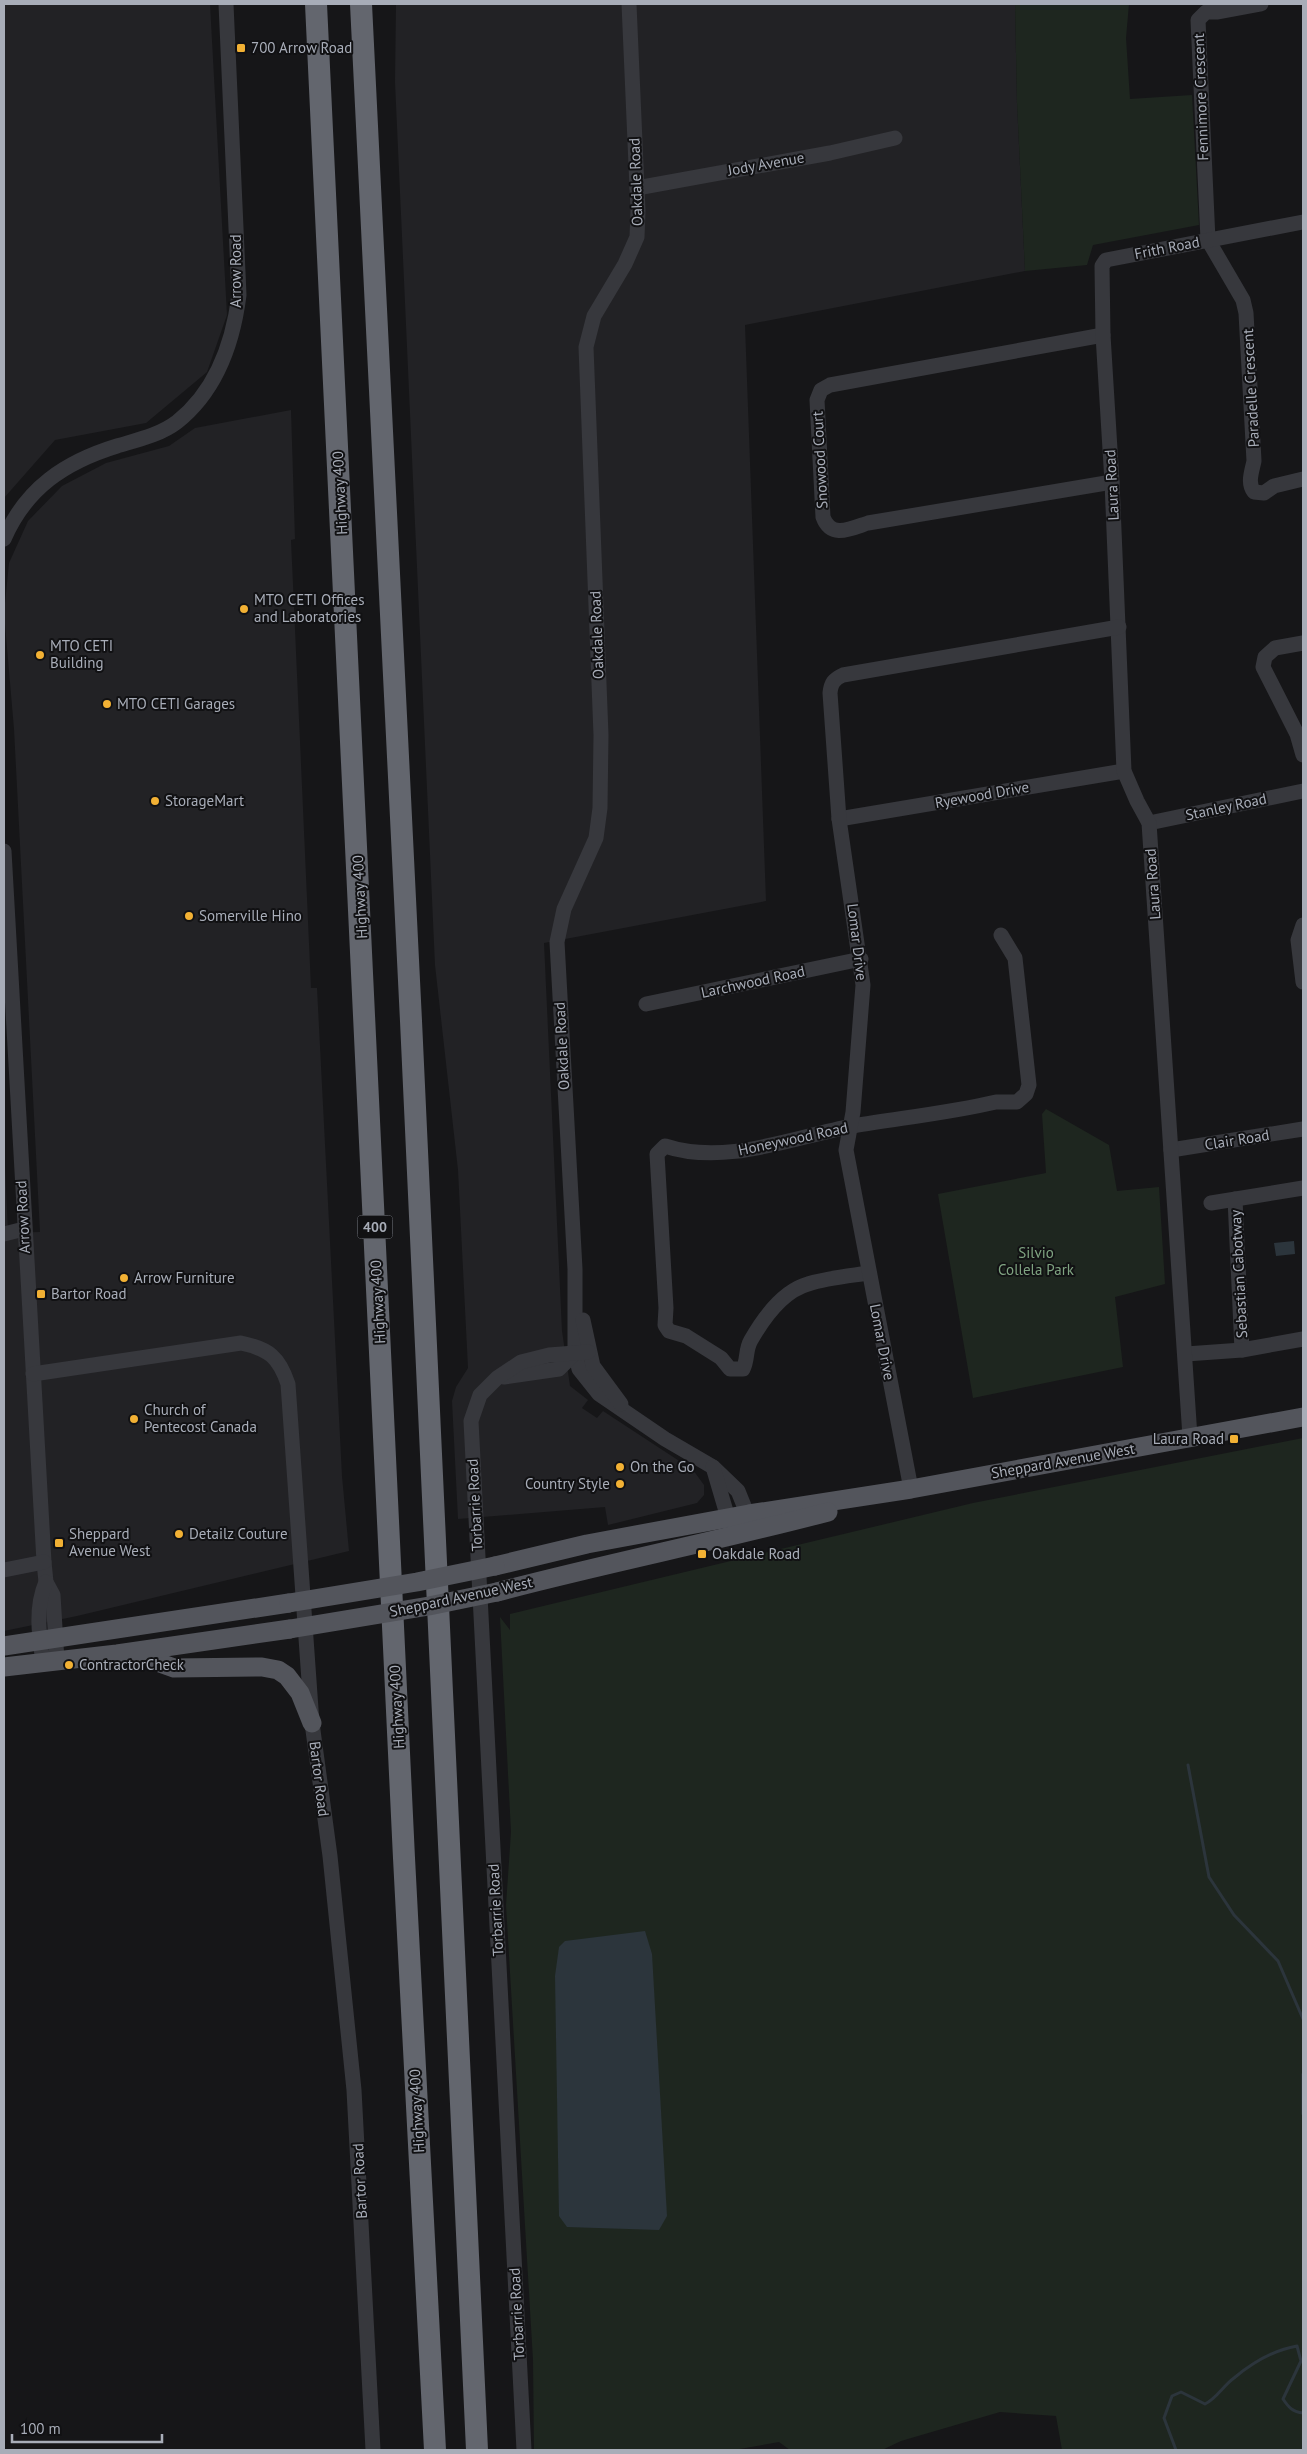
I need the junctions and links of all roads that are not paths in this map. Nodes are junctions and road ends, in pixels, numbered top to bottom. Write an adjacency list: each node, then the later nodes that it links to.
1 (226, 4): 13 (street, Arrow Road)
2 (316, 4): 56 (highway, Highway 400 / 400)
3 (361, 4): 57 (highway)
4 (629, 4): 7 (street, Oakdale Road)
5 (1261, 4): 9 (street, Fennimore Crescent)
6 (895, 138): 7 (street, Jody Avenue)
7 (637, 188): 38 (street, Oakdale Road)
8 (1303, 222): 9 (street, Frith Road)
9 (1208, 240): 10 (street, Frith Road); 11 (street, Paradelle Crescent)
10 (1102, 335): 12 (street, Laura Road); 12 (street, Snowood Court)
11 (1303, 479)
12 (1112, 482): 14 (street, Laura Road)
13 (4, 539)
14 (1119, 626): 17 (street, Laura Road); 19 (street, Lomar Drive)
15 (1303, 643): 16 (street)
16 (1303, 756)
17 (1124, 771): 19 (street, Ryewood Drive); 20 (street, Laura Road)
18 (1303, 791): 20 (street, Stanley Road)
19 (839, 819): 24 (street, Lomar Drive)
20 (1149, 822): 29 (street, Laura Road)
21 (4, 851): 33 (street, Arrow Road)
22 (1303, 925): 25 (street)
23 (1002, 935): 27 (street, Honeywood Road)
24 (861, 959): 26 (street, Larchwood Road); 27 (street, Lomar Drive)
25 (1303, 982)
26 (646, 1004)
27 (850, 1127): 35 (street, Lomar Drive); 35 (street, Honeywood Road)
28 (1303, 1129): 29 (street, Clair Road)
29 (1170, 1150): 39 (street, Laura Road)
30 (1303, 1188): 31 (street, Sebastian Cabotway)
31 (1235, 1199): 32 (street, Sebastian Cabotway); 37 (street, Sebastian Cabotway)
32 (1211, 1203)
33 (24, 1230): 34 (street); 40 (street, Arrow Road)
34 (4, 1234)
35 (869, 1273): 44 (street, Lomar Drive)
36 (1303, 1339): 37 (street)
37 (1242, 1350): 39 (street)
38 (582, 1352): 43 (street, Oakdale Road); 58 (street, Torbarrie Road)
39 (1186, 1354): 42 (street, Laura Road)
40 (33, 1374): 47 (street, Arrow Road); 54 (street, Bartor Road)
41 (1303, 1417): 42 (main road, Sheppard Avenue West)
42 (1190, 1437): 44 (main road, Sheppard Avenue West)
43 (713, 1467): 45 (street); 46 (street, Oakdale Road)
44 (911, 1489): 46 (main road, Sheppard Avenue West)
45 (726, 1518): 46 (main road, Sheppard Avenue West); 49 (main road, Sheppard Avenue West, bridge)
46 (746, 1527): 51 (main road, Sheppard Avenue West, bridge)
47 (44, 1562): 48 (street); 49 (street, Arrow Road)
48 (4, 1570)
49 (48, 1640): 50 (main road, Sheppard Avenue West); 52 (street, Arrow Road)
50 (4, 1646)
51 (117, 1654): 52 (main road, Sheppard Avenue West); 54 (main road)
52 (50, 1662): 53 (main road, Sheppard Avenue West)
53 (4, 1667)
54 (312, 1723): 55 (street, Bartor Road)
55 (373, 2450)
56 (435, 2450)
57 (478, 2450)
58 (524, 2450)

